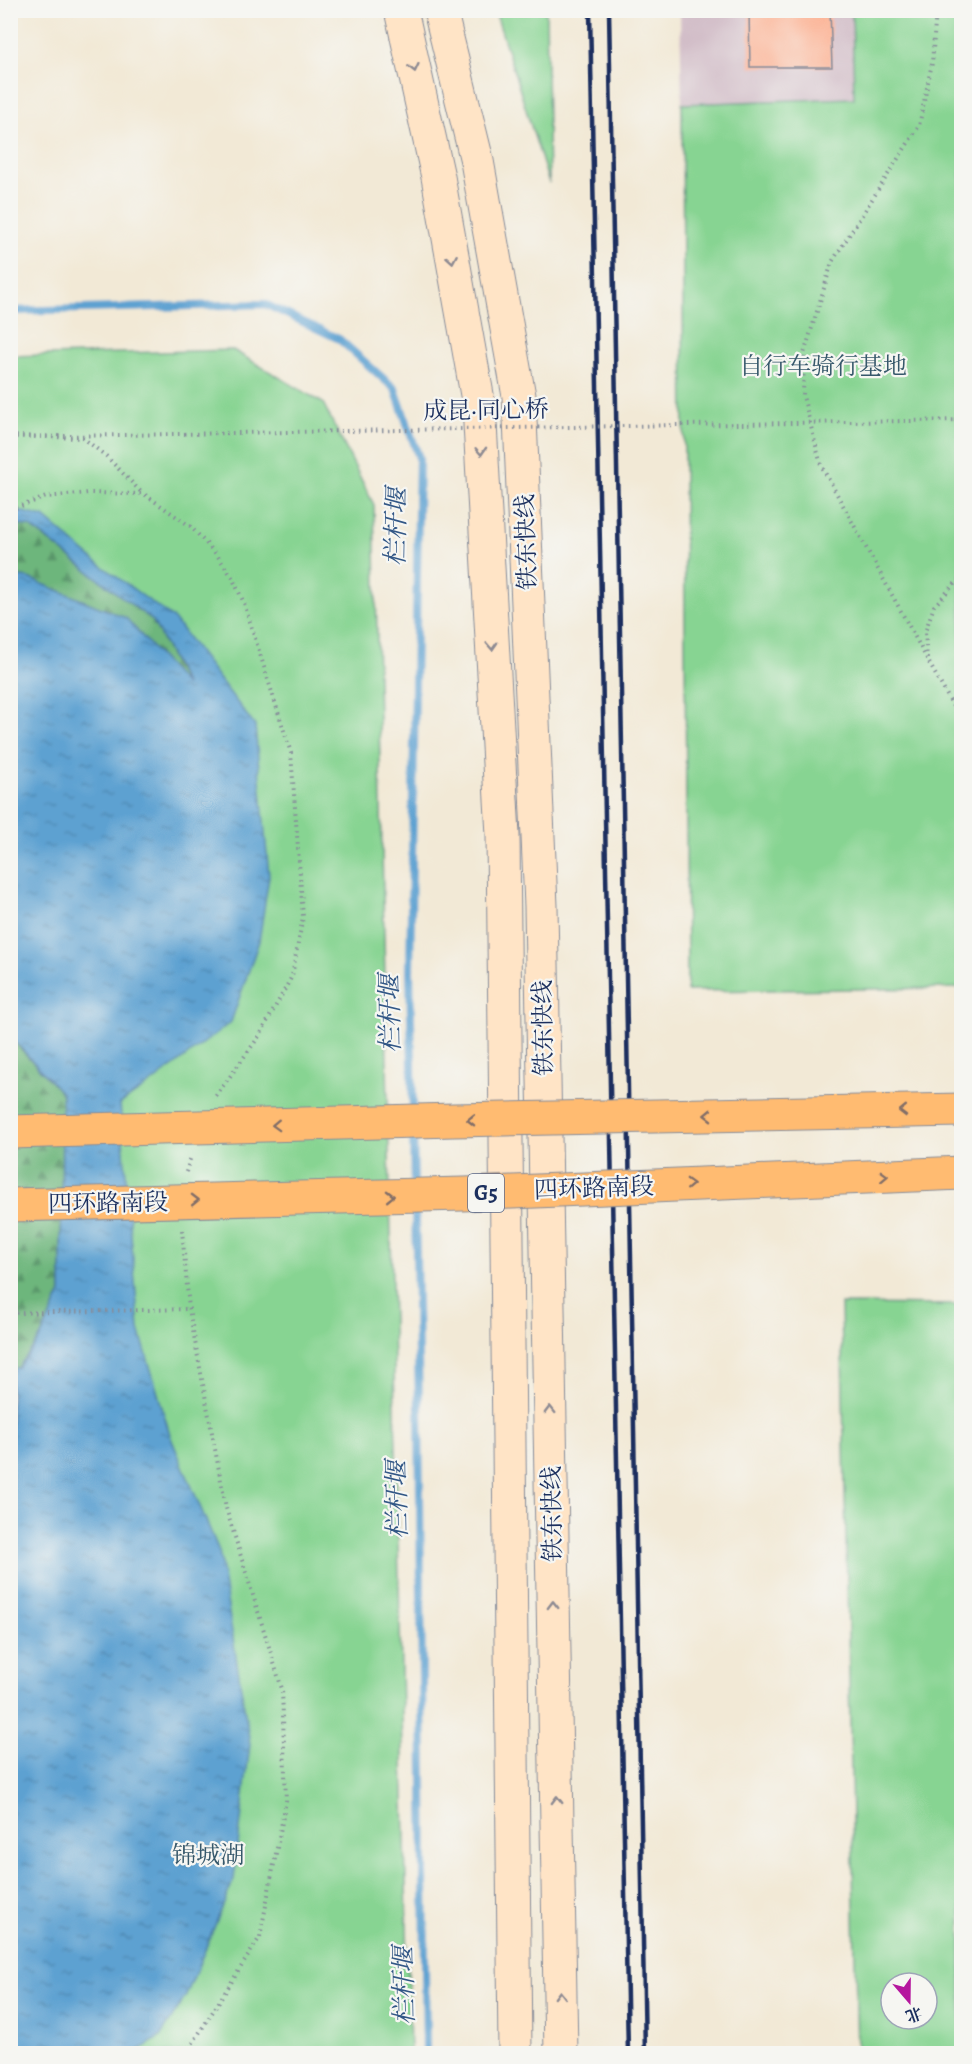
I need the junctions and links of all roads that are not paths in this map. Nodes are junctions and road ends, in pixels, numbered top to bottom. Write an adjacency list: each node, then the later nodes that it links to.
1 (401, 10): 7 (main road, 铁东快线, one-way to 7)
2 (440, 10): 8 (main road, 铁东快线, one-way to 2)
3 (962, 1110): 4 (highway, one-way to 4, bridge)
4 (10, 1132)
5 (962, 1173): 6 (highway, 四环路南段 / G5, one-way to 5, bridge)
6 (10, 1205)
7 (515, 2054)
8 (561, 2054)

